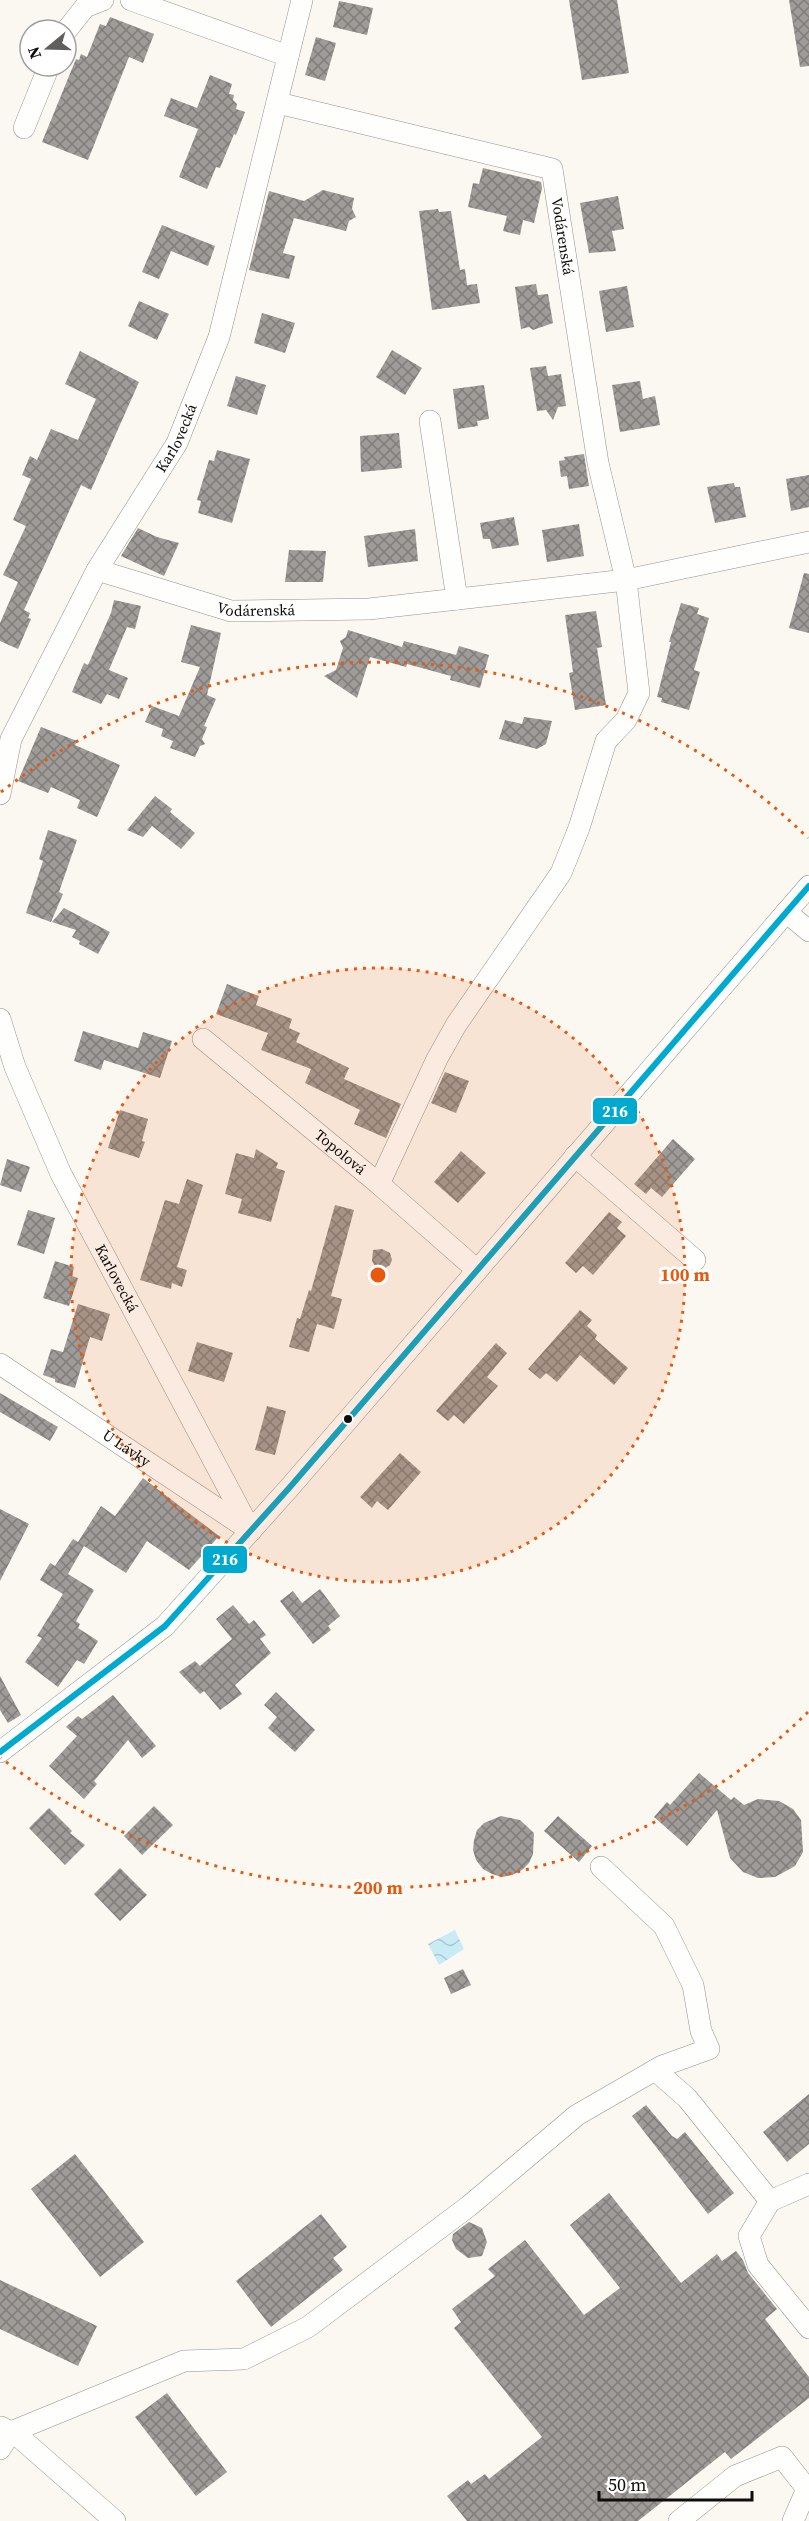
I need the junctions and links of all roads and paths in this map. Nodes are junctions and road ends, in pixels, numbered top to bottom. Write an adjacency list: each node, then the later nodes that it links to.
1 (103, 0): 4 (street)
2 (131, 0): 5 (street)
3 (302, 0): 5 (street, Karlovecká)
4 (77, 18)
5 (288, 56): 7 (street, Karlovecká)
6 (44, 78): 8 (street)
7 (278, 103): 11 (street, Karlovecká); 12 (street, Vodárenská)
8 (24, 128)
9 (430, 421): 13 (street)
10 (809, 542): 12 (street, Vodárenská)
11 (97, 570): 13 (street, Vodárenská); 14 (street, Karlovecká)
12 (626, 580): 13 (street, Vodárenská); 21 (street, Vodárenská)
13 (457, 599)
14 (0, 794)
15 (809, 886): 16 (street)
16 (786, 912): 17 (street); 20 (street)
17 (809, 931)
18 (0, 1019): 25 (street, Karlovecká)
19 (203, 1039): 21 (street, Topolová)
20 (575, 1156): 22 (street); 23 (street)
21 (379, 1184): 23 (street, Topolová)
22 (695, 1260)
23 (477, 1270): 25 (street)
24 (0, 1364): 25 (street, U Lávky)
25 (251, 1531): 26 (street)
26 (0, 1752)
27 (601, 1867): 28 (street)
28 (655, 2070): 30 (street); 32 (street)
29 (809, 2184): 30 (street)
30 (771, 2201): 31 (street)
31 (809, 2328)
32 (4, 2436): 33 (street)
33 (115, 2521)
34 (679, 2521): 35 (street)
35 (793, 2521)

